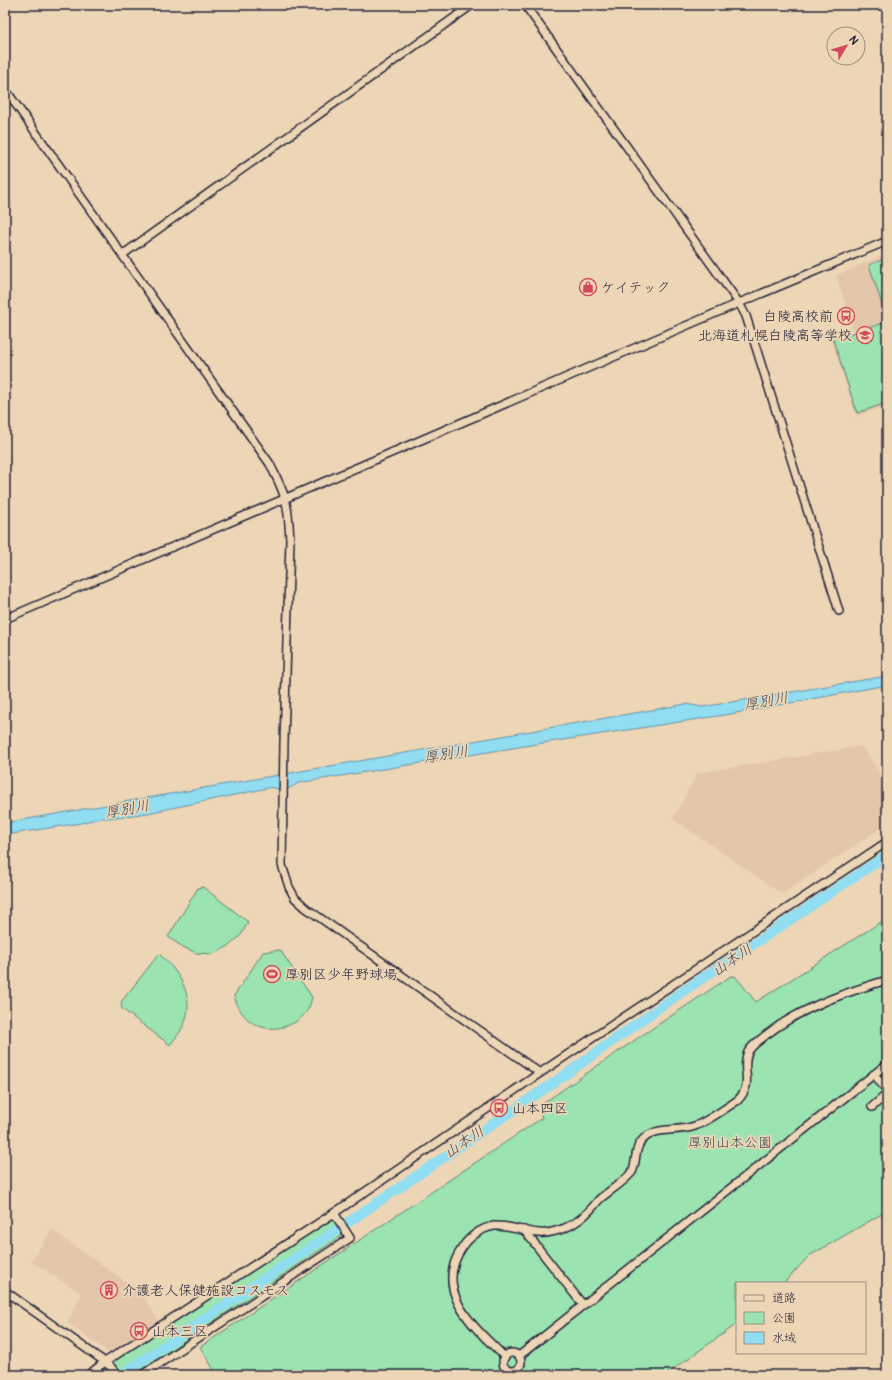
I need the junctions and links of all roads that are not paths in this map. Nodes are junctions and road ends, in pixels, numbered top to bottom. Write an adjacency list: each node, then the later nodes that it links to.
1 (472, 5): 5 (street)
2 (525, 5): 6 (street)
3 (5, 89): 5 (street)
4 (887, 241): 6 (street)
5 (122, 255): 7 (street)
6 (739, 303): 7 (street); 8 (street)
7 (285, 499): 9 (street); 13 (street)
8 (839, 611)
9 (5, 619)
10 (887, 842): 13 (street)
11 (887, 980): 18 (street)
12 (887, 1064): 14 (street)
13 (540, 1073): 17 (street)
14 (874, 1074): 15 (street); 20 (street)
15 (887, 1092): 16 (street)
16 (872, 1106)
17 (334, 1213): 23 (street); 26 (street)
18 (522, 1228): 20 (street); 22 (street)
19 (5, 1291): 23 (street)
20 (583, 1305): 21 (street)
21 (519, 1356): 22 (street); 22 (street)
22 (505, 1357)
23 (105, 1362): 24 (street); 25 (street)
24 (116, 1374)
25 (88, 1375)
26 (142, 1375)

